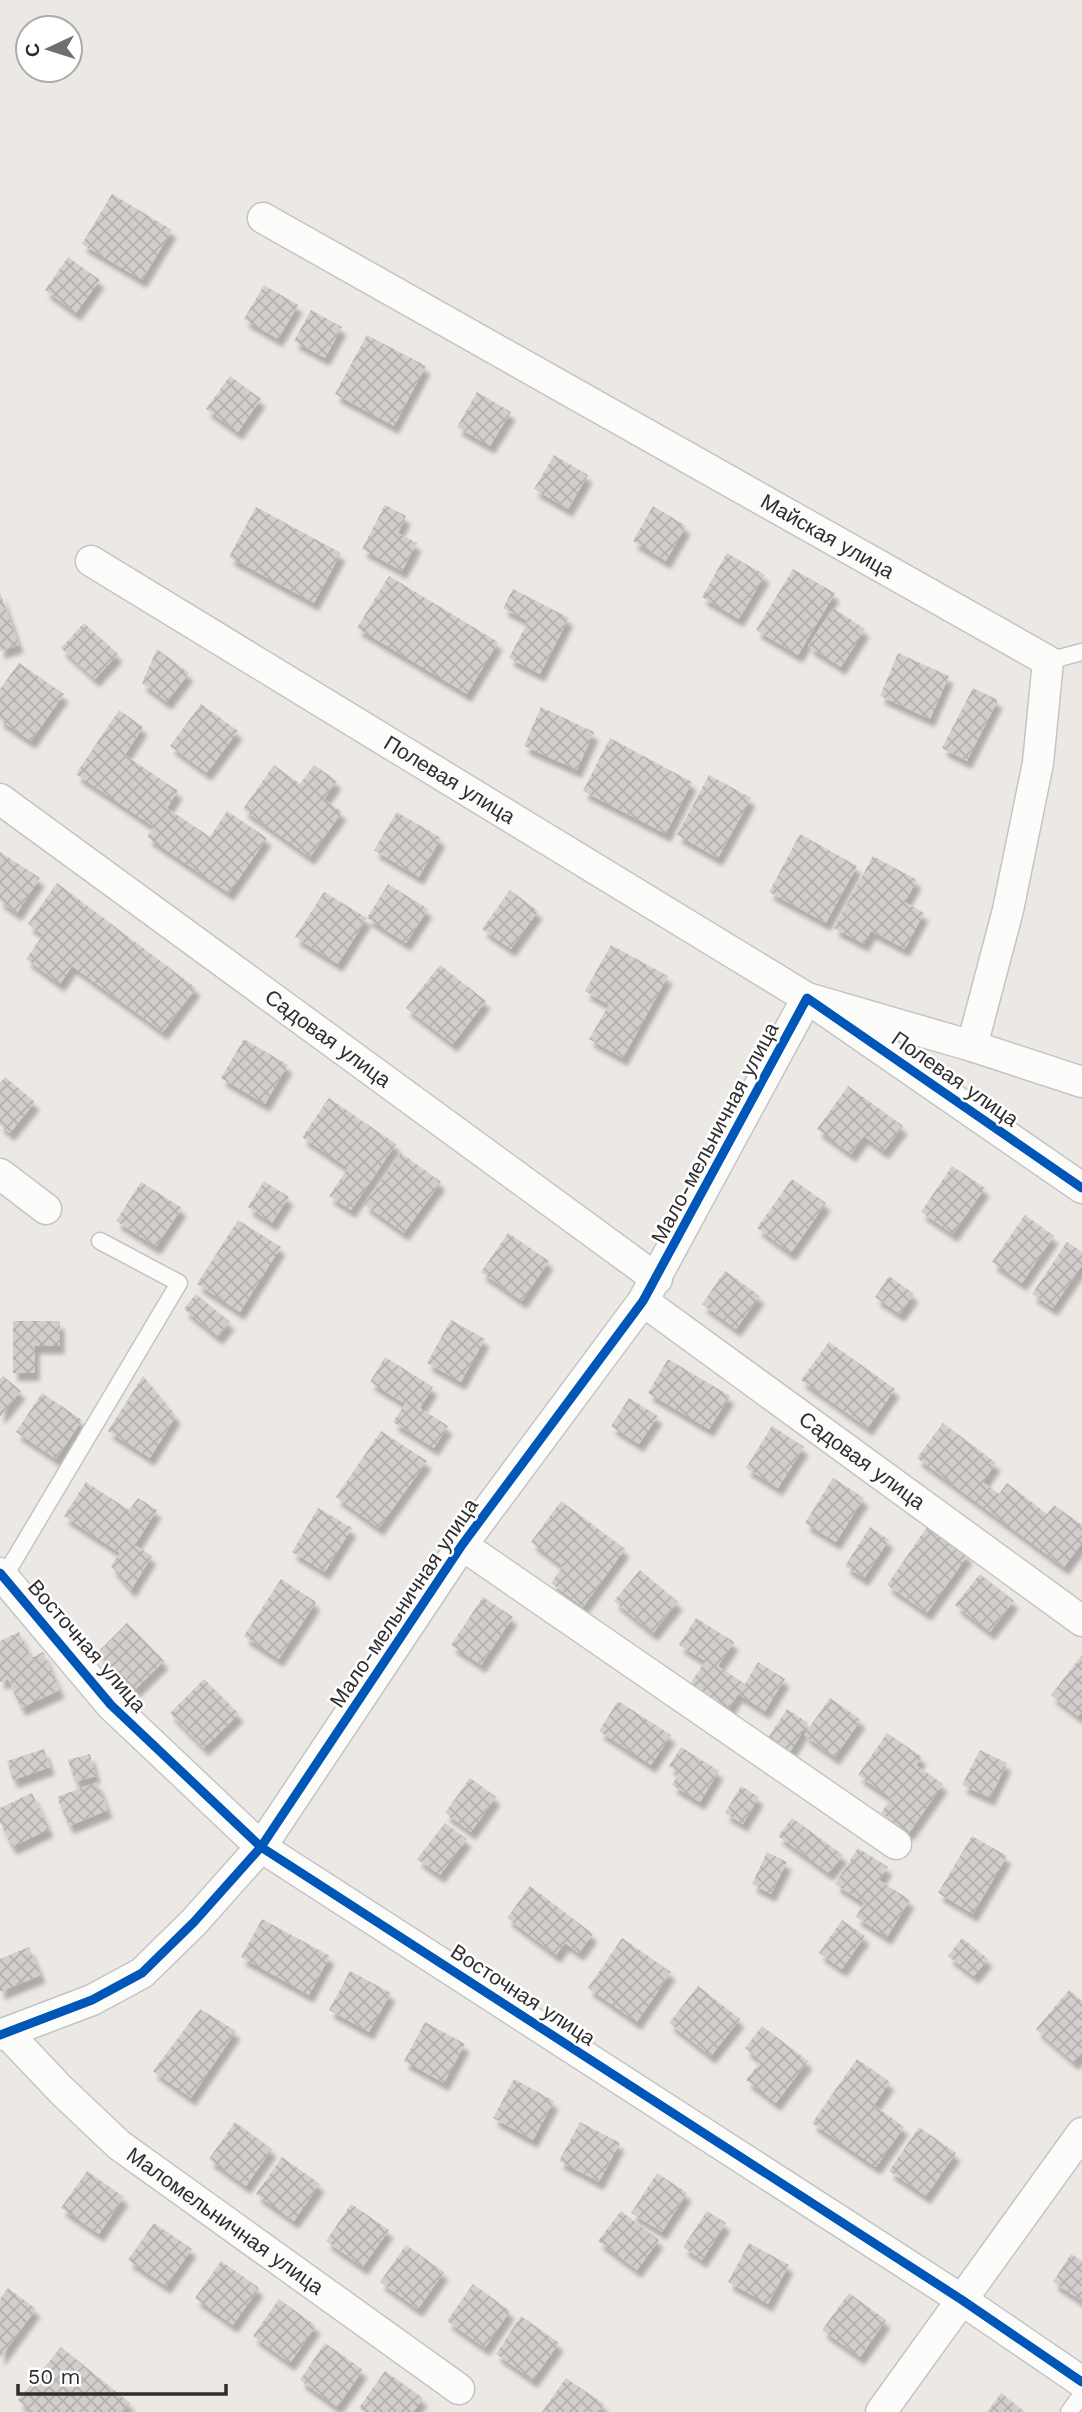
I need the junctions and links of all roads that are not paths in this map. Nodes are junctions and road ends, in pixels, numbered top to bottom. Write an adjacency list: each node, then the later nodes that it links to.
1 (263, 218): 4 (street, Майская улица)
2 (91, 561): 6 (street, Полевая улица)
3 (1082, 652): 4 (lane)
4 (1048, 661): 7 (street)
5 (0, 799): 13 (street, Садовая улица)
6 (807, 998): 7 (street, Полевая улица); 10 (street, Полевая улица); 13 (street, Мало-мельничная улица)
7 (972, 1046): 8 (street, Полевая улица)
8 (1082, 1082)
9 (0, 1174): 11 (street)
10 (1082, 1188)
11 (46, 1209)
12 (100, 1241): 15 (lane)
13 (650, 1290): 14 (street, Мало-мельничная улица); 16 (street, Садовая улица)
14 (461, 1545): 17 (street); 18 (street, Мало-мельничная улица)
15 (2, 1575): 18 (street, Восточная улица)
16 (1082, 1620)
17 (896, 1844)
18 (261, 1847): 19 (street, Мало-мельничная улица); 21 (street, Восточная улица)
19 (4, 2034): 23 (street, Маломельничная улица)
20 (1082, 2133): 21 (street)
21 (962, 2300): 22 (street, Восточная улица); 25 (street)
22 (1082, 2382)
23 (459, 2389)
24 (1082, 2394): 26 (lane)
25 (881, 2412)
26 (1069, 2412)

